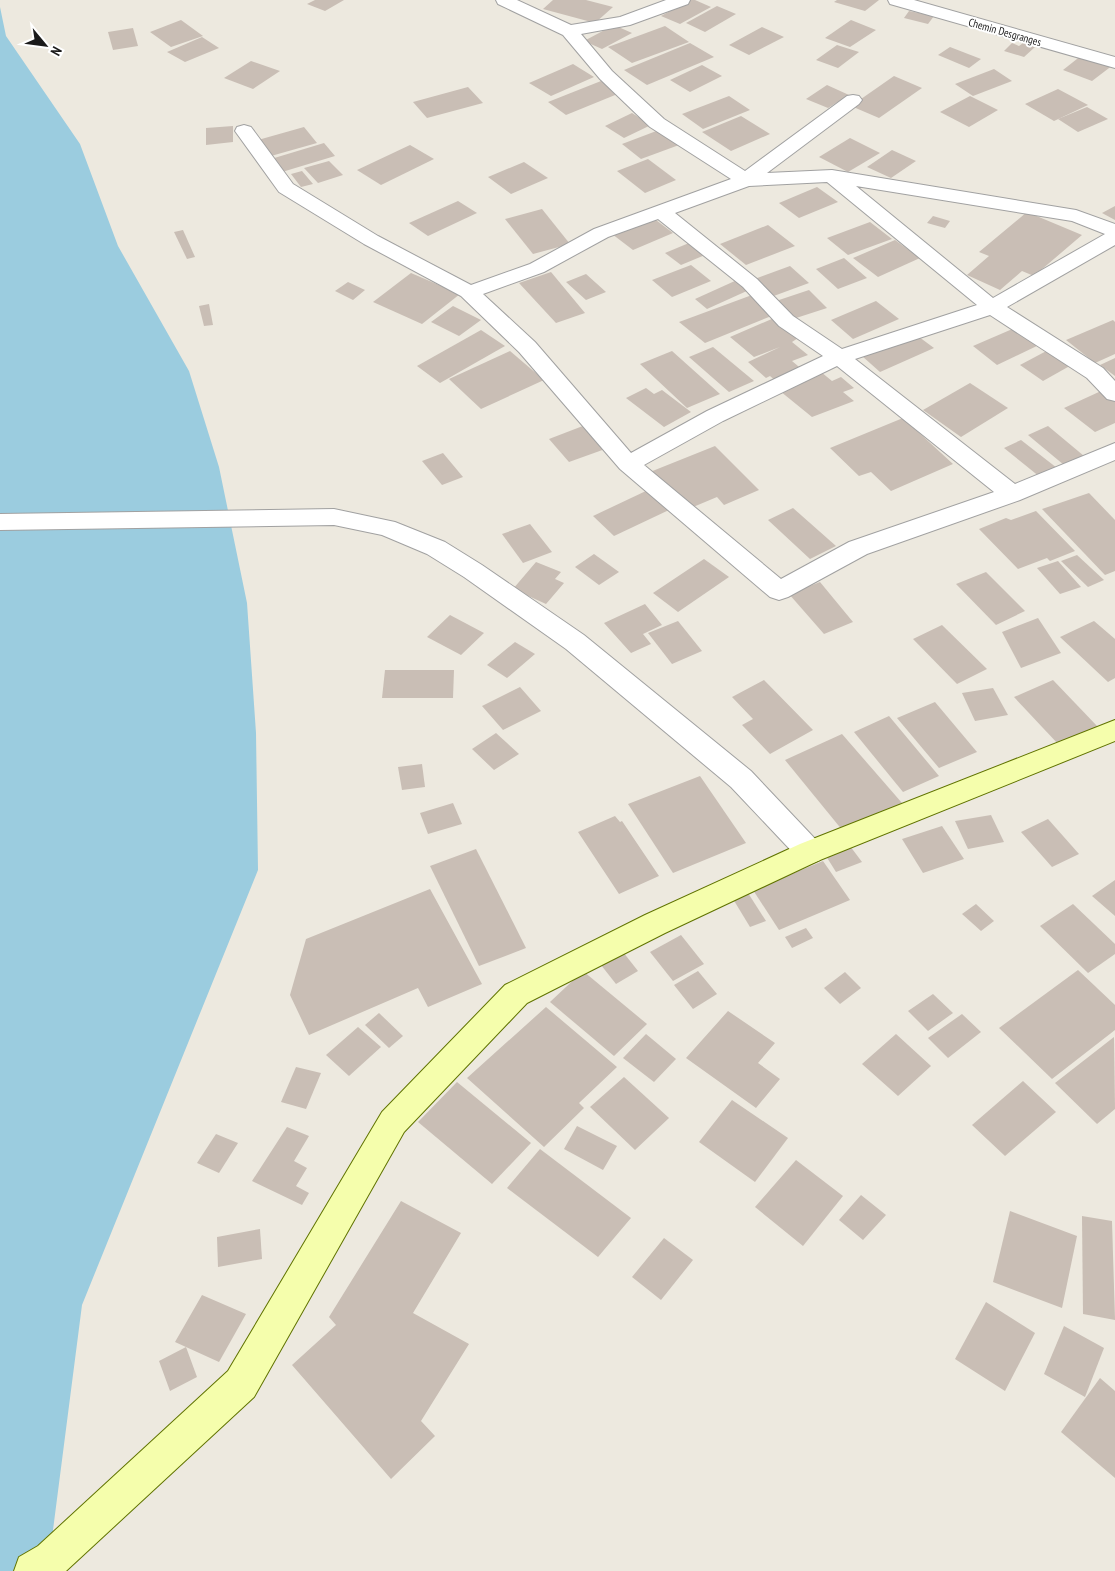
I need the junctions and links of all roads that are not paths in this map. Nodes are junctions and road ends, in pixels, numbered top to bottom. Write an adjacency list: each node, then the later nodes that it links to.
1 (504, 0): 4 (street)
2 (682, 0): 4 (street)
3 (896, 0): 5 (street, Chemin Desgranges)
4 (569, 30): 9 (street)
5 (1115, 63)
6 (853, 100): 9 (street)
7 (244, 131): 13 (street)
8 (831, 176): 9 (street); 11 (street); 14 (street)
9 (746, 180): 10 (street)
10 (660, 211): 13 (street); 15 (street)
11 (1115, 231)
12 (1115, 237): 14 (street)
13 (468, 292): 18 (street)
14 (992, 307): 15 (street); 16 (street)
15 (839, 357): 18 (street); 19 (street)
16 (1115, 394)
17 (1115, 451): 19 (street)
18 (628, 464): 19 (street)
19 (1012, 494)
20 (0, 522): 22 (street)
21 (1115, 730): 22 (main road)
22 (810, 852): 23 (main road)
23 (34, 1571)

